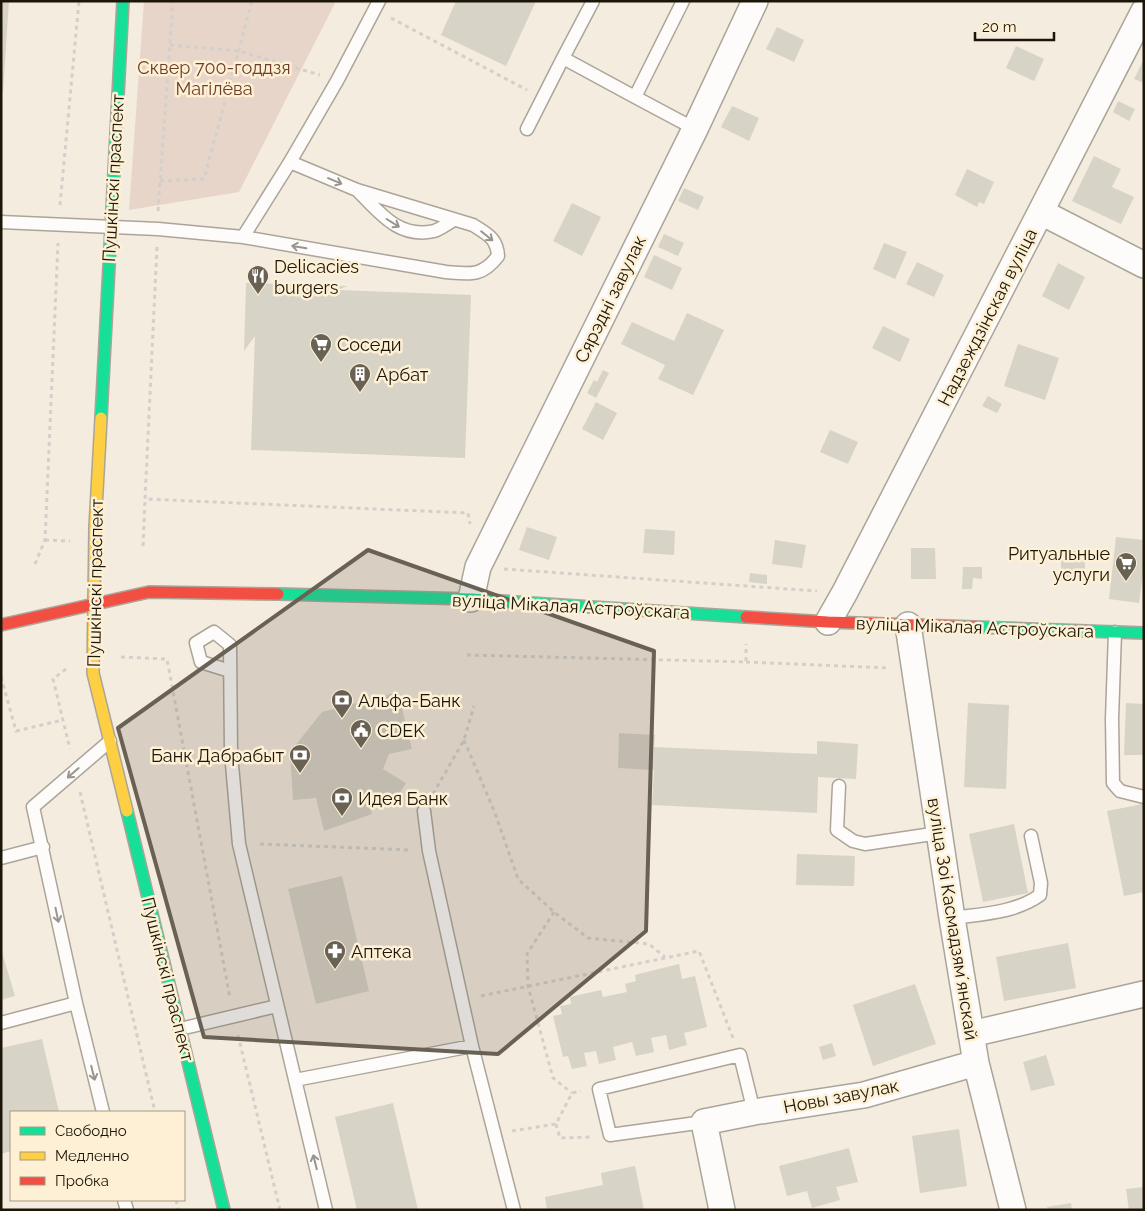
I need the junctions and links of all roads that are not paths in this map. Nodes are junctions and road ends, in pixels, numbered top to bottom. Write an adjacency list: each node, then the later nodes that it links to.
1 (123, 1): 16 (main road, Пушкінскі праспект)
2 (593, 1): 7 (lane)
3 (683, 1): 8 (lane)
4 (754, 1): 10 (street, Сярэдні завулак)
5 (377, 6): 11 (lane)
6 (1144, 11): 13 (street, Надзеждзінская вуліца)
7 (563, 58): 8 (lane); 9 (lane)
8 (635, 97): 10 (lane)
9 (527, 129)
10 (695, 129): 19 (street, Сярэдні завулак)
11 (290, 162): 12 (lane, one-way to 12); 17 (lane)
12 (357, 190): 14 (lane); 14 (lane, one-way to 14)
13 (1040, 212): 18 (street); 21 (street, Надзеждзінская вуліца)
14 (454, 220): 17 (lane, one-way to 17)
15 (1, 222): 16 (lane)
16 (110, 227): 17 (lane); 20 (main road, Пушкінскі праспект)
17 (243, 237)
18 (1144, 265)
19 (471, 599): 20 (main road, вуліца Мікалая Астроўскага); 21 (main road, вуліца Мікалая Астроўскага)
20 (93, 603): 22 (main road, вуліца Мікалая Астроўскага); 27 (main road, Пушкінскі праспект)
21 (828, 622): 23 (main road, вуліца Мікалая Астроўскага)
22 (1, 625)
23 (908, 625): 24 (main road, вуліца Мікалая Астроўскага); 31 (street, вуліца Зоі Касмадзямʼянскай)
24 (1115, 632): 25 (main road, вуліца Мікалая Астроўскага); 29 (lane)
25 (1144, 634)
26 (230, 671): 38 (lane)
27 (110, 741): 33 (lane, one-way to 33); 40 (main road, Пушкінскі праспект)
28 (839, 786): 31 (lane)
29 (1144, 797)
30 (424, 811): 42 (lane)
31 (939, 833): 35 (street, вуліца Зоі Касмадзямʼянскай)
32 (1031, 836): 35 (lane)
33 (43, 847): 34 (lane); 37 (lane, one-way to 37)
34 (1, 858)
35 (952, 918): 41 (street, вуліца Зоі Касмадзямʼянскай)
36 (1144, 994): 41 (street)
37 (76, 1003): 39 (lane); 45 (lane, one-way to 45)
38 (277, 1006): 40 (lane); 44 (lane)
39 (1, 1023)
40 (180, 1029): 48 (main road, Пушкінскі праспект)
41 (971, 1034): 43 (street, вуліца Зоі Касмадзямʼянскай)
42 (472, 1046): 44 (lane); 50 (lane)
43 (976, 1063): 46 (street, Новы завулак); 52 (street, вуліца Зоі Касмадзямʼянскай)
44 (295, 1080): 49 (lane, one-way to 44)
45 (103, 1111)
46 (754, 1112): 47 (street, Новы завулак); 47 (lane)
47 (704, 1122): 51 (street)
48 (224, 1210)
49 (326, 1210)
50 (514, 1210)
51 (722, 1210)
52 (1012, 1210)

